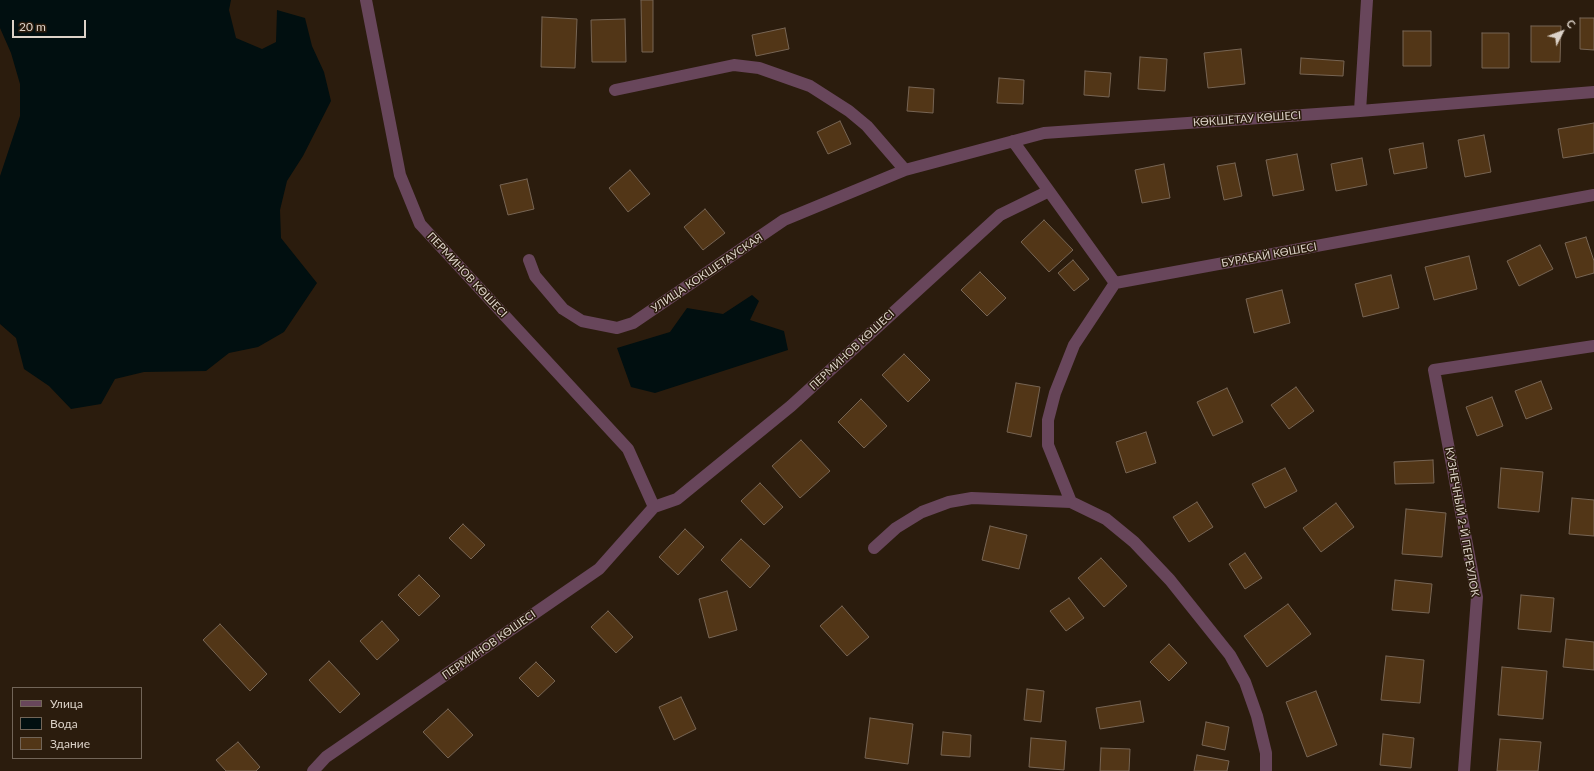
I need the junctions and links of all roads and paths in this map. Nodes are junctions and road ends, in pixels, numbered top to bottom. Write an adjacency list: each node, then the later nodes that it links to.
1 (366, 0): 14 (street, ПЕРМИНОВ КӨШЕСІ)
2 (1367, 0): 5 (street)
3 (615, 90): 7 (street)
4 (1594, 92): 5 (street, КӨКШЕТАУ КӨШЕСІ)
5 (1360, 111): 6 (street, КӨКШЕТАУ КӨШЕСІ)
6 (1013, 141): 7 (street, КӨКШЕТАУ КӨШЕСІ); 8 (street)
7 (905, 170): 10 (street, УЛИЦА КОКШЕТАУСКАЯ)
8 (1049, 191): 11 (street); 14 (street, ПЕРМИНОВ КӨШЕСІ)
9 (1594, 195): 11 (street, БУРАБАЙ КӨШЕСІ)
10 (529, 260)
11 (1115, 283): 13 (street)
12 (1594, 346): 18 (street, КУЗНЕЧНЫЙ 2-Й ПЕРЕУЛОК)
13 (1071, 502): 15 (street); 17 (street)
14 (654, 507): 16 (street, ПЕРМИНОВ КӨШЕСІ)
15 (874, 548)
16 (313, 771)
17 (1266, 771)
18 (1464, 771)

